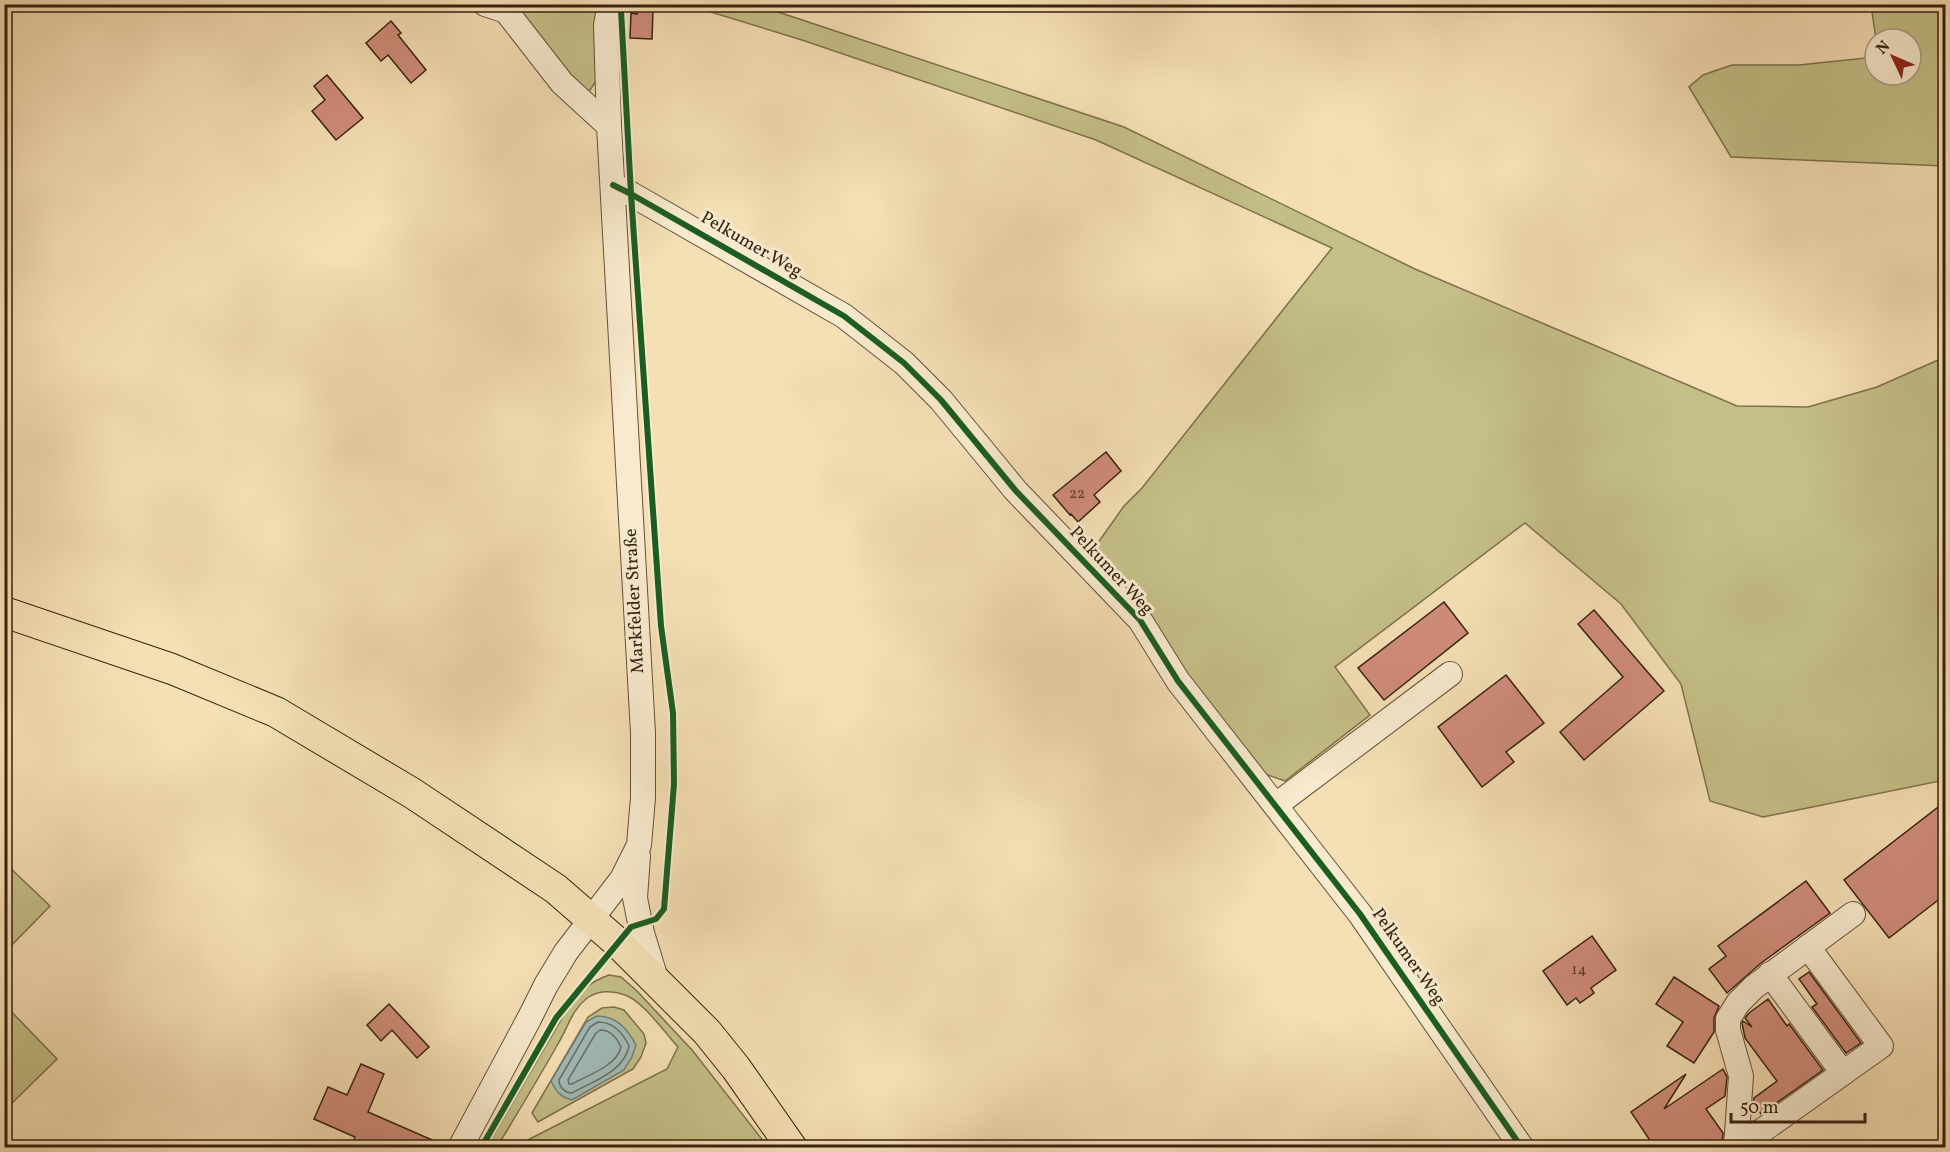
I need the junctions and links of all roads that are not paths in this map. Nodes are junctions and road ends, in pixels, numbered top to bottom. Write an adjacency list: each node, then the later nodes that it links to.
1 (485, 4): 3 (street)
2 (610, 4): 3 (street, Markfelder Straße)
3 (609, 126): 4 (street, Markfelder Straße)
4 (613, 185): 7 (street, Pelkumer Weg); 8 (street, Markfelder Straße)
5 (4, 612): 10 (main road)
6 (1450, 674): 7 (street)
7 (1276, 806): 18 (street, Pelkumer Weg)
8 (639, 844): 10 (street, Markfelder Straße); 13 (street)
9 (1853, 915): 11 (street)
10 (592, 919): 13 (main road); 16 (street, Markfelder Straße)
11 (1808, 947): 12 (street); 14 (street)
12 (1770, 974): 14 (street); 15 (street)
13 (657, 982): 17 (main road)
14 (1843, 1073): 15 (street)
15 (1736, 1144)
16 (460, 1148)
17 (792, 1148)
18 (1522, 1148)

